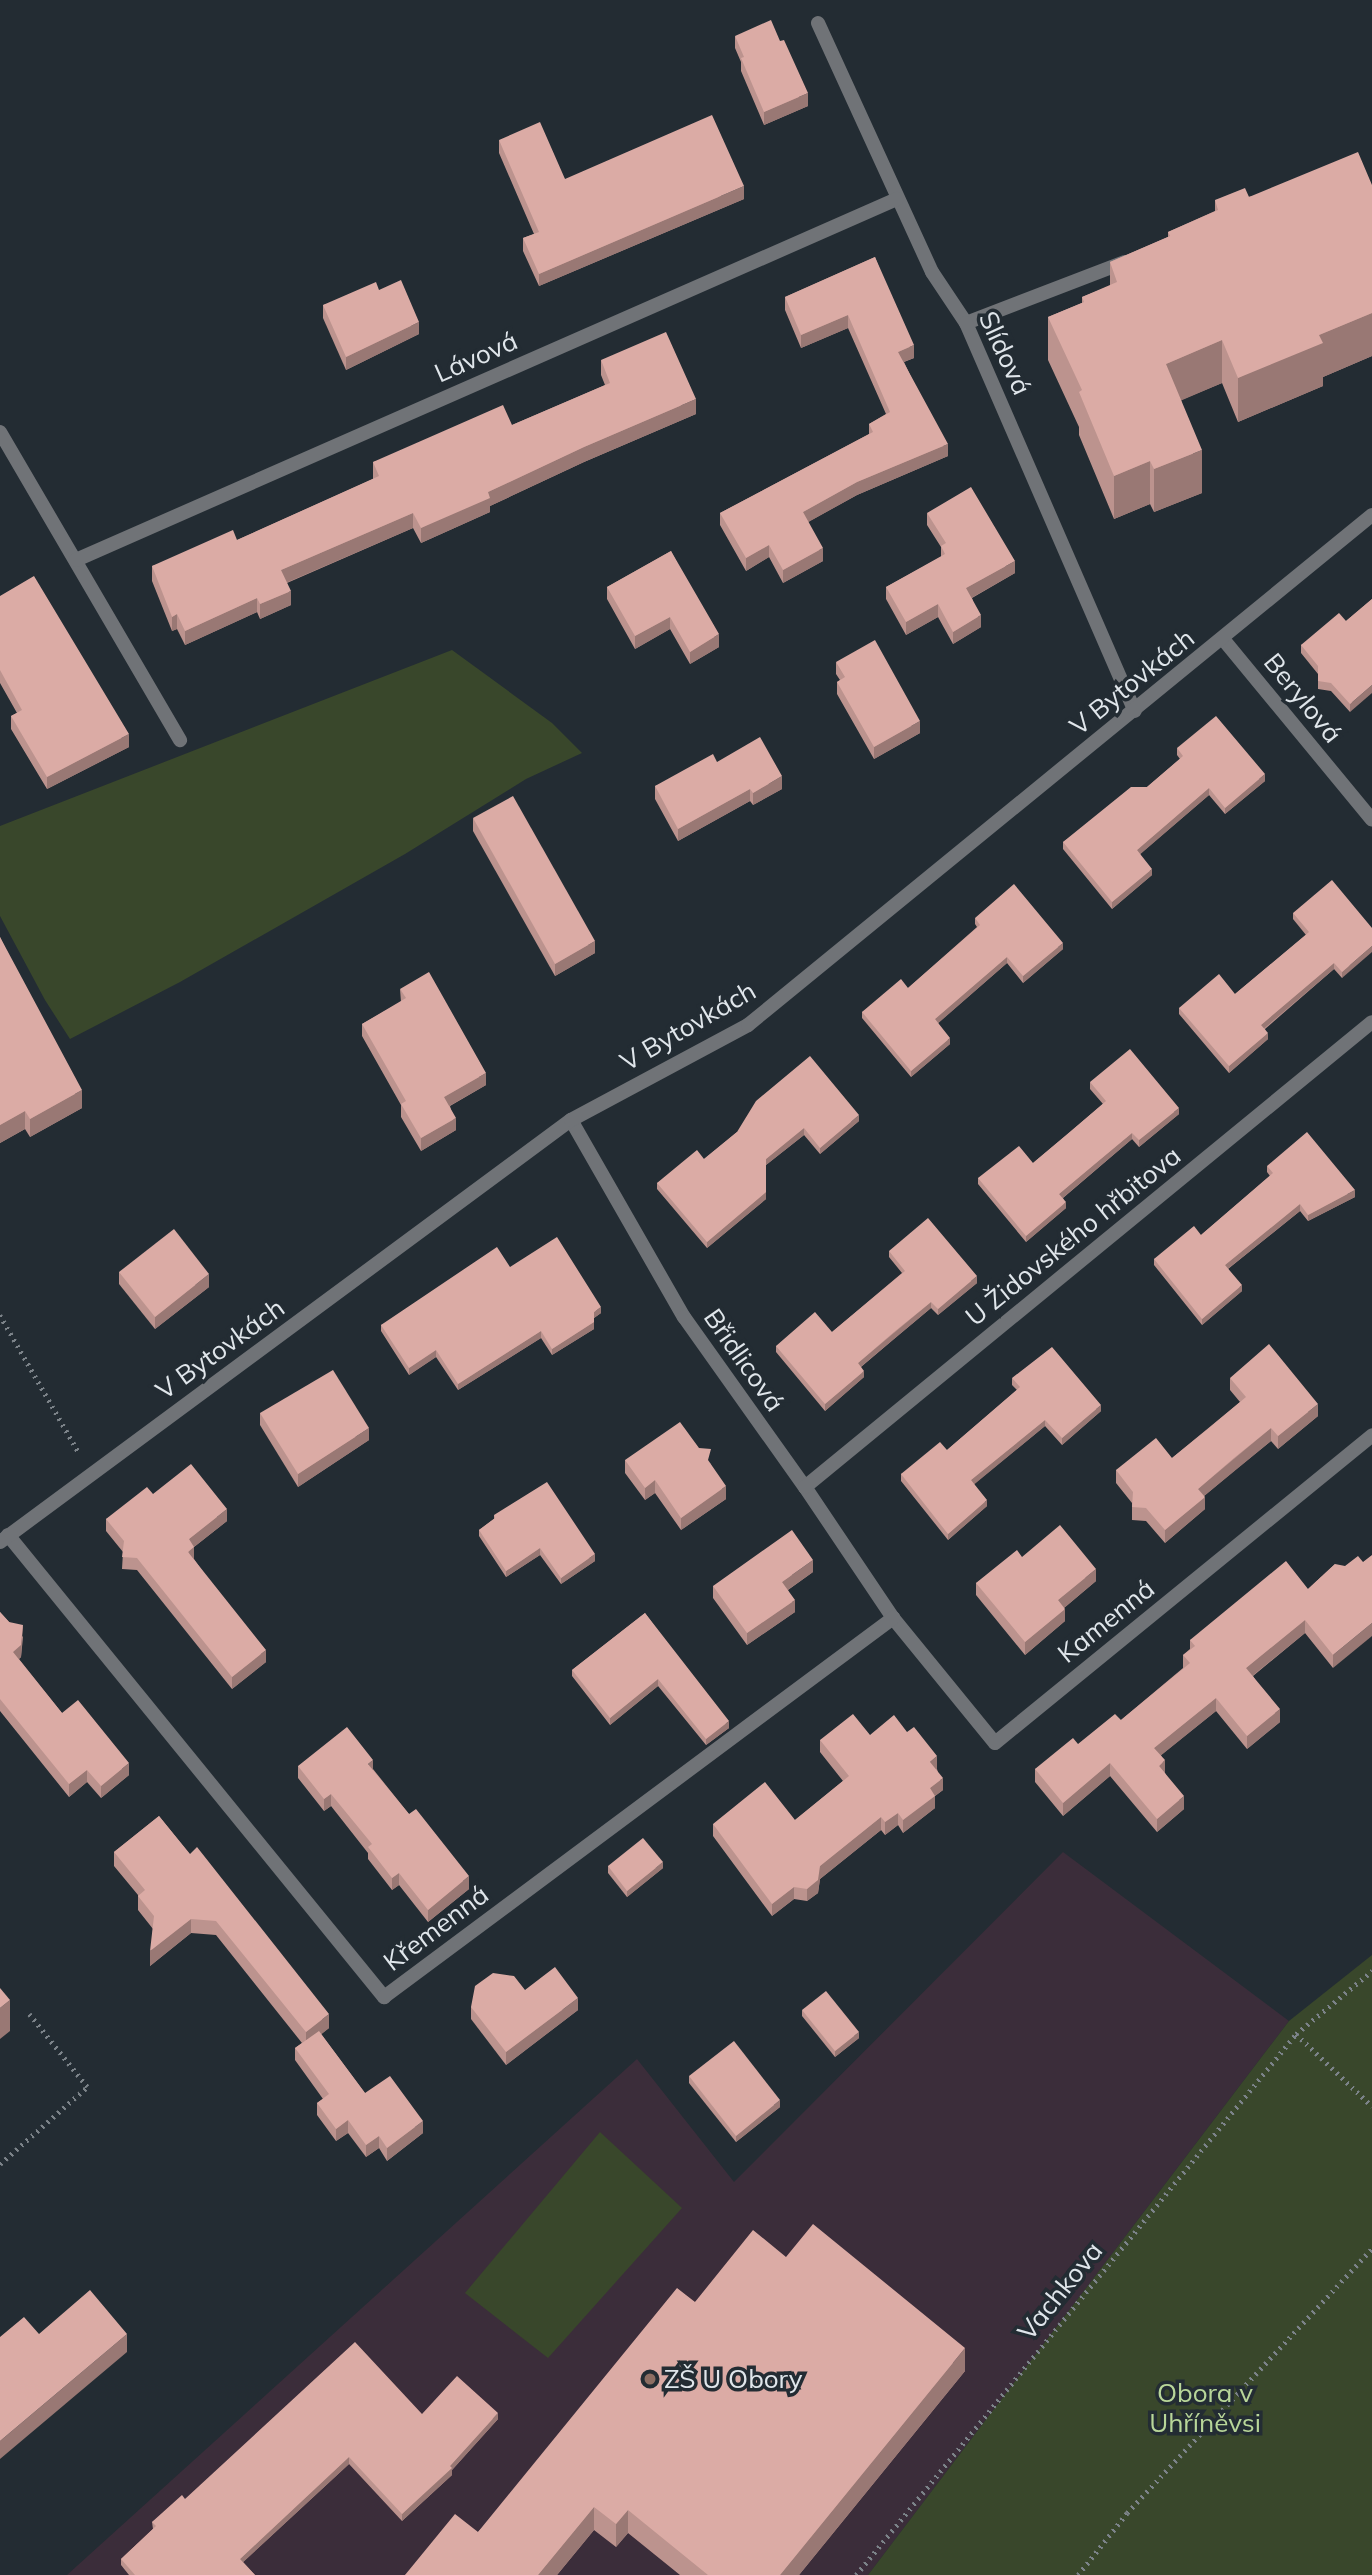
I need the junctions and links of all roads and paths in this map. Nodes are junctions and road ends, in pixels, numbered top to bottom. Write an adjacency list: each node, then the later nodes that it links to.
1 (818, 23): 2 (street, Slídová)
2 (897, 199): 4 (street, Slídová); 7 (street, Lávová)
3 (1136, 258): 4 (street)
4 (966, 323): 9 (street, Slídová)
5 (0, 432): 7 (street)
6 (1372, 515): 8 (street, V Bytovkách)
7 (76, 560): 10 (street)
8 (1223, 639): 9 (street, V Bytovkách); 11 (street, Berylová)
9 (1135, 711): 13 (street, V Bytovkách)
10 (180, 740)
11 (1372, 820)
12 (1372, 1022): 17 (street, U Židovského hřbitova)
13 (571, 1120): 16 (street, V Bytovkách); 17 (street, Břidlicová)
14 (0, 1315): 16 (path)
15 (1372, 1435): 19 (street, Kamenná)
16 (91, 1474): 18 (street, V Bytovkách)
17 (805, 1488): 19 (street, Břidlicová)
18 (4, 1539): 19 (street, Křemenná)
19 (892, 1618)
20 (1372, 1971): 22 (path, Vachkova)
21 (29, 2014): 24 (path)
22 (1296, 2034): 23 (path); 26 (path, Vachkova)
23 (1372, 2106)
24 (0, 2164)
25 (1372, 2248): 27 (path)
26 (856, 2575)
27 (1078, 2575)

